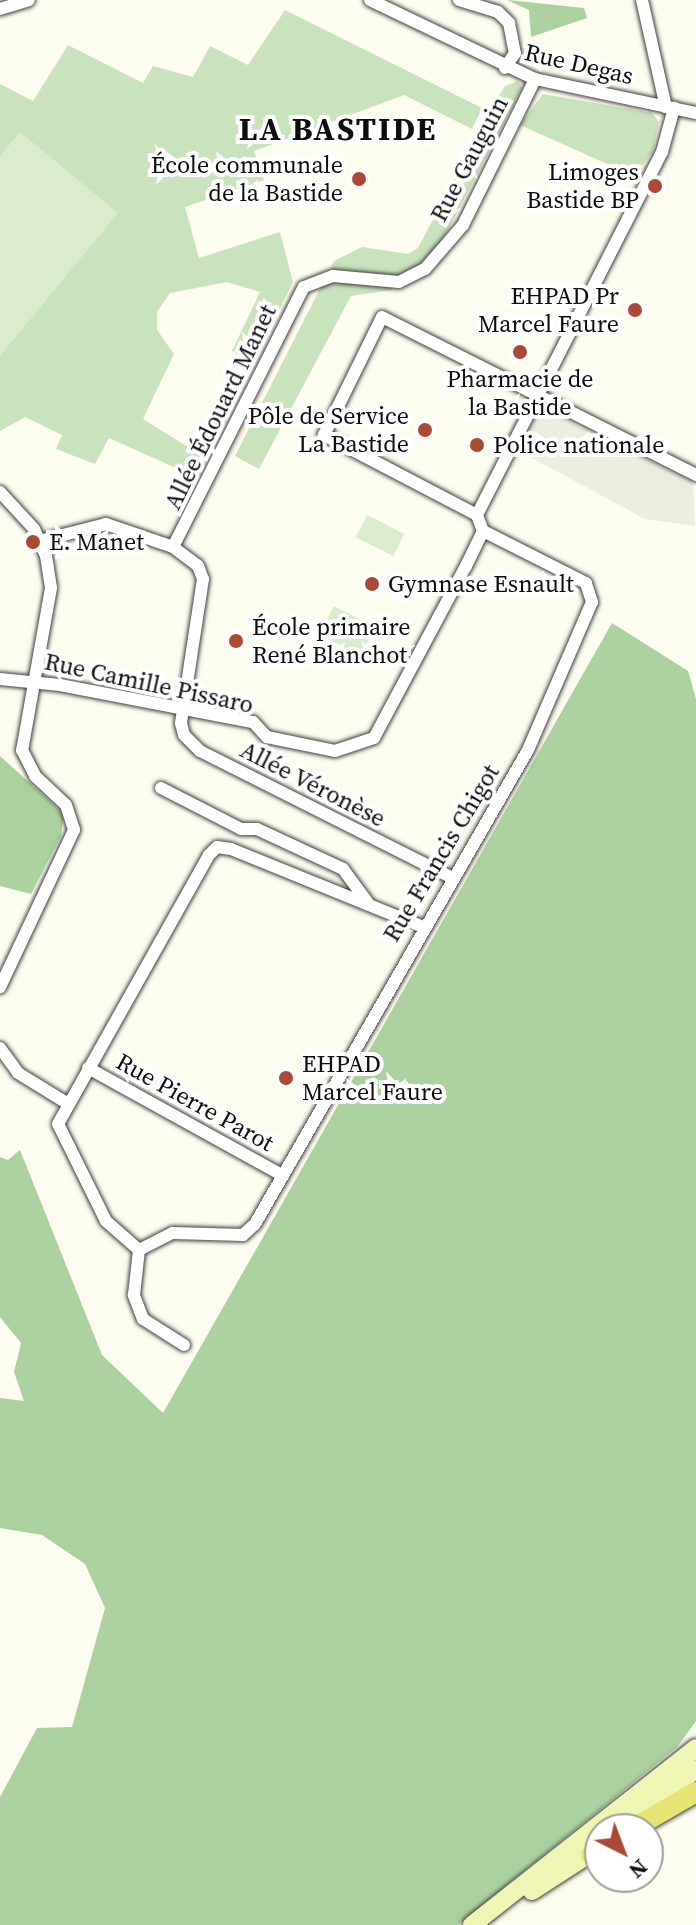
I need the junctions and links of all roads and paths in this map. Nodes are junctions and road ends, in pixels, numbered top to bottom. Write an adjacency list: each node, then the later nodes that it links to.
1 (29, 0): 5 (street)
2 (370, 0): 6 (street, Rue Degas)
3 (459, 0): 6 (street)
4 (642, 0): 8 (street)
5 (0, 9)
6 (505, 68): 7 (street, Rue Degas)
7 (535, 79): 8 (street, Rue Degas); 10 (street, Rue Gauguin)
8 (670, 108): 9 (street, Rue Degas); 11 (street)
9 (696, 113)
10 (304, 287): 17 (street, Allée Édouard Manet)
11 (539, 395): 12 (street); 14 (street); 14 (street)
12 (696, 475)
13 (0, 492): 16 (street)
14 (477, 515): 15 (street)
15 (483, 531): 20 (street, Rue Camille Pissaro); 22 (street, Rue Francis Chigot)
16 (39, 541): 17 (street, Allée Édouard Manet); 19 (street)
17 (173, 547): 20 (street, Allée Édouard Manet)
18 (0, 679): 19 (street, Rue Camille Pissaro)
19 (35, 681): 20 (street, Rue Camille Pissaro); 25 (street)
20 (184, 708): 22 (street, Allée Véronèse)
21 (161, 788): 23 (street)
22 (452, 878): 24 (street, Rue Francis Chigot)
23 (368, 903): 24 (street); 27 (street)
24 (423, 927): 29 (street, Rue Francis Chigot)
25 (0, 987)
26 (0, 1048): 28 (street)
27 (88, 1068): 28 (street); 29 (street, Rue Pierre Parot)
28 (67, 1103): 30 (street)
29 (280, 1174): 30 (street, Rue Francis Chigot)
30 (139, 1250): 31 (street)
31 (184, 1345)
32 (696, 1748): 38 (main road)
33 (696, 1769): 35 (main road)
34 (696, 1792): 36 (main road)
35 (642, 1813)
36 (660, 1813)
37 (584, 1859): 39 (main road)
38 (472, 1925)
39 (485, 1925)

